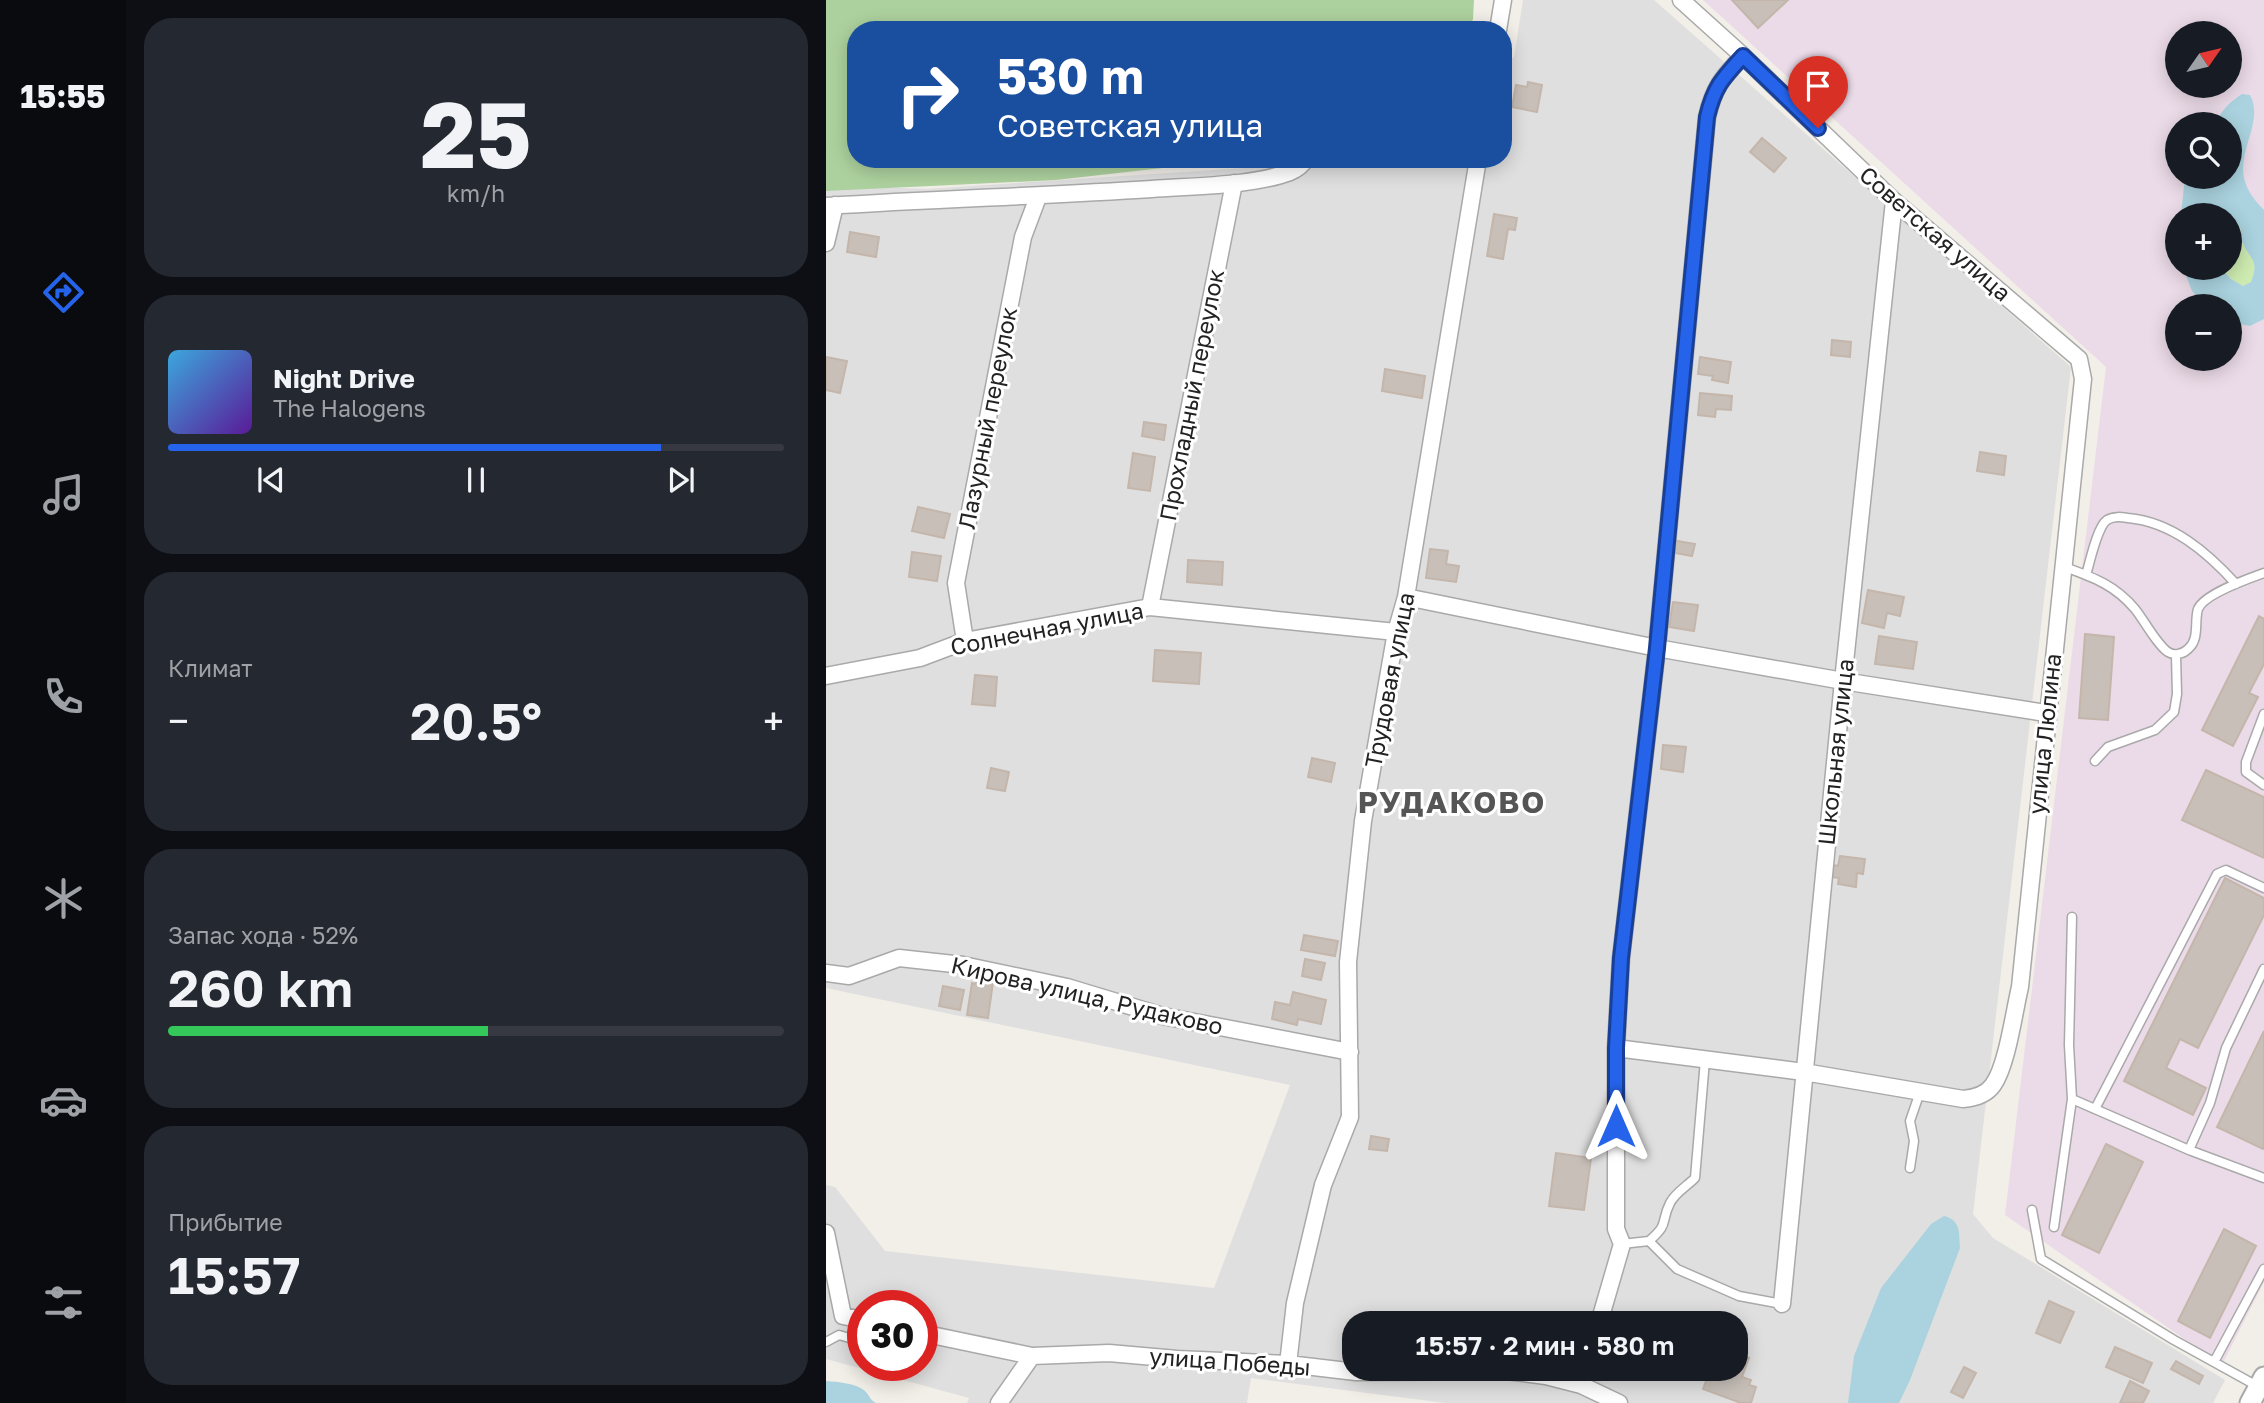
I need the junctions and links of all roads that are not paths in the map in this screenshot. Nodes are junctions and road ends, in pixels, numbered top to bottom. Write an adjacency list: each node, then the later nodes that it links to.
1 (1503, 0): 3 (street)
2 (1681, 0): 4 (street, Советская улица)
3 (1500, 21)
4 (1743, 56): 9 (street, Советская улица); 21 (street)
5 (1298, 168): 7 (street)
6 (1477, 168): 17 (street, Трудовая улица)
7 (1234, 183): 8 (street); 18 (street, Прохладный переулок)
8 (1038, 197): 10 (street); 20 (street, Лазурный переулок)
9 (1894, 201): 12 (street, Советская улица); 24 (street, Школьная улица)
10 (831, 206): 11 (street)
11 (826, 243)
12 (2069, 351): 13 (street, улица Люлина)
13 (2062, 566): 15 (lane); 25 (street, улица Люлина)
14 (2264, 573): 16 (lane)
15 (2086, 575): 16 (lane); 22 (lane)
16 (2236, 584): 22 (lane)
17 (1406, 597): 19 (street, Трудовая улица); 21 (street)
18 (1150, 607): 19 (street, Солнечная улица); 20 (street, Солнечная улица)
19 (1396, 632): 34 (street, Трудовая улица)
20 (965, 641): 23 (street, Солнечная улица)
21 (1657, 648): 24 (street); 33 (street)
22 (2176, 654): 27 (lane)
23 (826, 676)
24 (1843, 681): 25 (street); 36 (street, Школьная улица)
25 (2046, 713): 37 (street, улица Люлина)
26 (2264, 714): 28 (lane)
27 (2095, 761)
28 (2264, 785)
29 (2264, 888): 39 (lane)
30 (2072, 917): 38 (lane)
31 (2264, 969): 40 (lane)
32 (826, 973): 34 (street, Кирова улица, Рудаково)
33 (1616, 1048): 35 (street); 47 (street)
34 (1350, 1052): 57 (street, Трудовая улица)
35 (1704, 1060): 36 (street); 46 (lane)
36 (1804, 1072): 37 (street); 49 (street, Школьная улица)
37 (1920, 1092): 41 (lane)
38 (2072, 1099): 39 (lane); 44 (lane)
39 (2095, 1109): 40 (lane)
40 (2189, 1150): 42 (lane)
41 (1910, 1168)
42 (2264, 1178)
43 (2032, 1210): 56 (lane)
44 (2054, 1227)
45 (826, 1233): 51 (street)
46 (1649, 1241): 47 (lane); 49 (lane)
47 (1622, 1244): 50 (street)
48 (2264, 1269): 56 (lane)
49 (1782, 1304)
50 (1602, 1311)
51 (847, 1317)
52 (938, 1336): 55 (street, улица Победы)
53 (847, 1337): 54 (lane)
54 (826, 1342)
55 (1032, 1356): 57 (street, улица Победы); 61 (street)
56 (2214, 1362): 60 (lane)
57 (1287, 1364): 59 (street, улица Победы)
58 (1582, 1381): 59 (street)
59 (1581, 1385): 62 (street, улица Победы)
60 (2258, 1389)
61 (999, 1403)
62 (1619, 1403)

